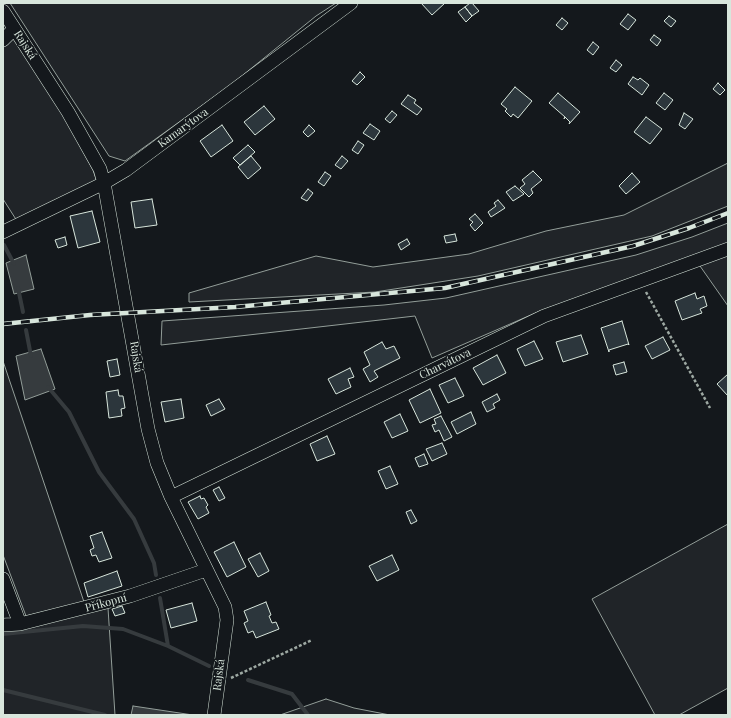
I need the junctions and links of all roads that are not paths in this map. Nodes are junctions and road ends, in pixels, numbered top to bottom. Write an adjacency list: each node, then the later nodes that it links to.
1 (351, 3): 5 (street, Kamarýtova)
2 (3, 11): 3 (street, Rajská)
3 (14, 29): 4 (street); 5 (street, Rajská)
4 (3, 40)
5 (104, 183): 6 (street, Kamarýtova); 8 (street, Rajská)
6 (3, 232)
7 (728, 249): 8 (street, Charvátova)
8 (170, 497): 9 (street, Rajská)
9 (206, 570): 12 (street, Příkopní); 13 (street, Rajská)
10 (3, 579): 12 (street)
11 (3, 624): 12 (street, Příkopní)
12 (20, 624)
13 (214, 715)

